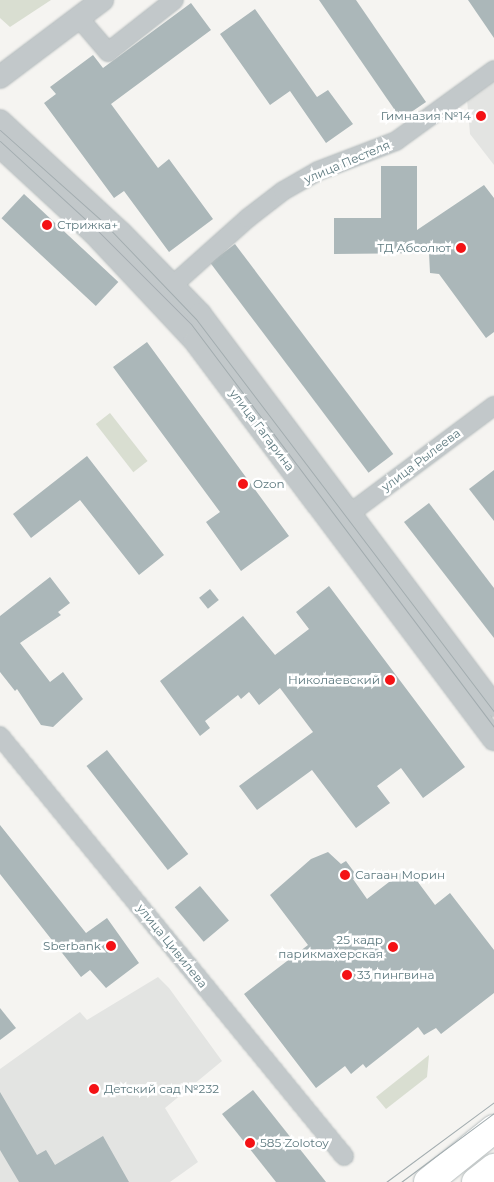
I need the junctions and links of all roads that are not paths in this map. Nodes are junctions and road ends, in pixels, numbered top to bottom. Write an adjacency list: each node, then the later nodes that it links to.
1 (102, 0): 3 (street)
2 (174, 0): 3 (street)
3 (79, 18): 5 (street)
4 (494, 70): 8 (street, улица Пестеля)
5 (0, 77)
6 (0, 121): 8 (street, улица Гагарина)
7 (0, 146): 13 (street, улица Гагарина)
8 (173, 285): 10 (street, улица Гагарина)
9 (494, 406): 10 (street, улица Рылеева)
10 (349, 514): 11 (street, улица Гагарина)
11 (494, 705)
12 (0, 736): 15 (street, улица Цивилева)
13 (494, 740)
14 (494, 1129): 17 (main road)
15 (344, 1156)
16 (494, 1168): 18 (main road)
17 (428, 1182)
18 (476, 1182)

